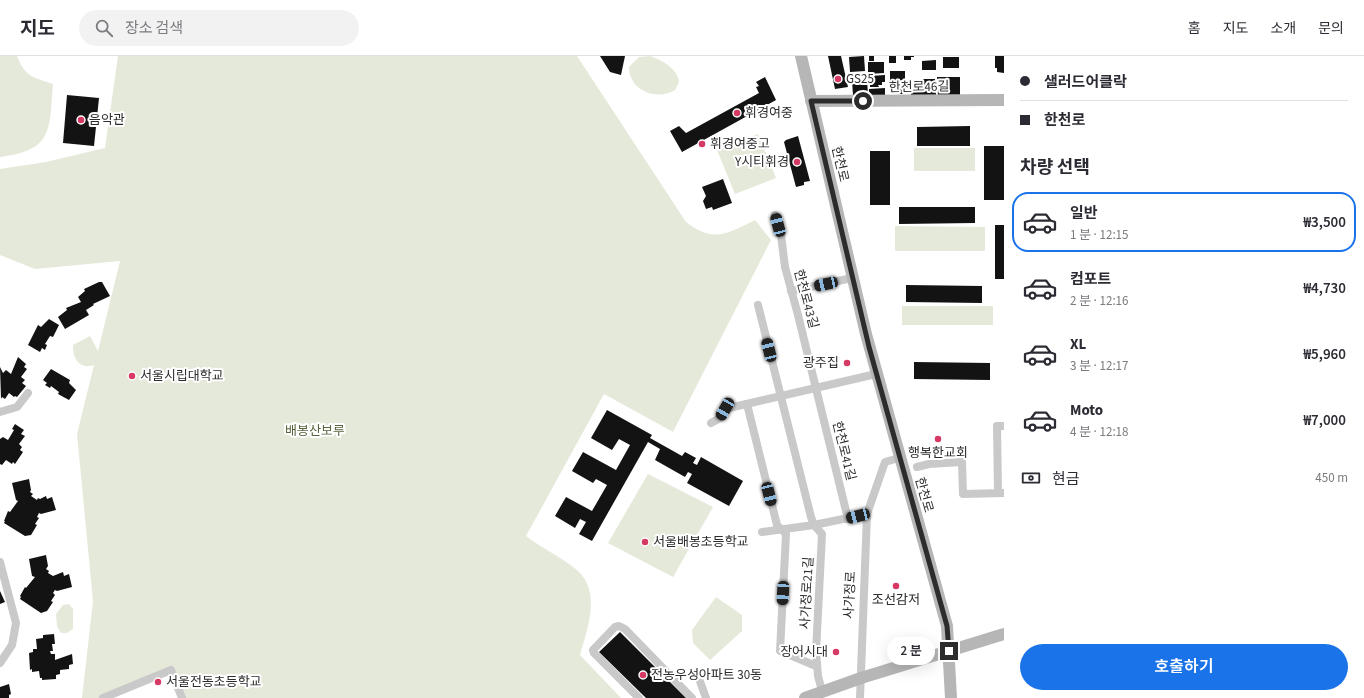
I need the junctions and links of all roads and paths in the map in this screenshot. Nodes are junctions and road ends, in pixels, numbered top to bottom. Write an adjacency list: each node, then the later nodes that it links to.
1 (801, 56): 3 (main road, 한천로)
2 (1004, 100): 3 (main road, 한천로46길)
3 (811, 101): 5 (main road, 한천로)
4 (775, 215): 6 (street, 한천로43길)
5 (852, 278): 6 (street); 8 (main road, 한천로)
6 (791, 291): 9 (street, 한천로43길)
7 (758, 306): 11 (street)
8 (876, 374): 9 (street); 16 (main road, 한천로)
9 (816, 388): 11 (street); 20 (street, 한천로41길)
10 (28, 393): 13 (street)
11 (781, 395): 12 (street); 21 (street)
12 (746, 404): 14 (street); 22 (street)
13 (0, 412)
14 (711, 423)
15 (1001, 426): 18 (street)
16 (899, 458): 19 (street, 한천로41길); 26 (main road, 한천로)
17 (917, 467): 18 (street)
18 (1001, 493)
19 (867, 514): 20 (street); 30 (street, 사가정로)
20 (848, 519): 21 (street)
21 (814, 525): 22 (street); 28 (street, 사가정로21길)
22 (782, 529): 23 (street); 28 (street, 사가정로21길)
23 (762, 532)
24 (0, 562): 27 (street)
25 (1004, 634): 26 (main road)
26 (949, 651): 30 (main road); 39 (main road, 한천로)
27 (0, 663)
28 (816, 666): 31 (street, 사가정로21길)
29 (697, 673): 36 (street)
30 (861, 678): 31 (main road); 38 (street, 사가정로)
31 (822, 691): 37 (main road)
32 (103, 698): 33 (street)
33 (182, 698)
34 (639, 698): 35 (street)
35 (692, 698)
36 (706, 698)
37 (805, 698)
38 (860, 698)
39 (951, 698)

